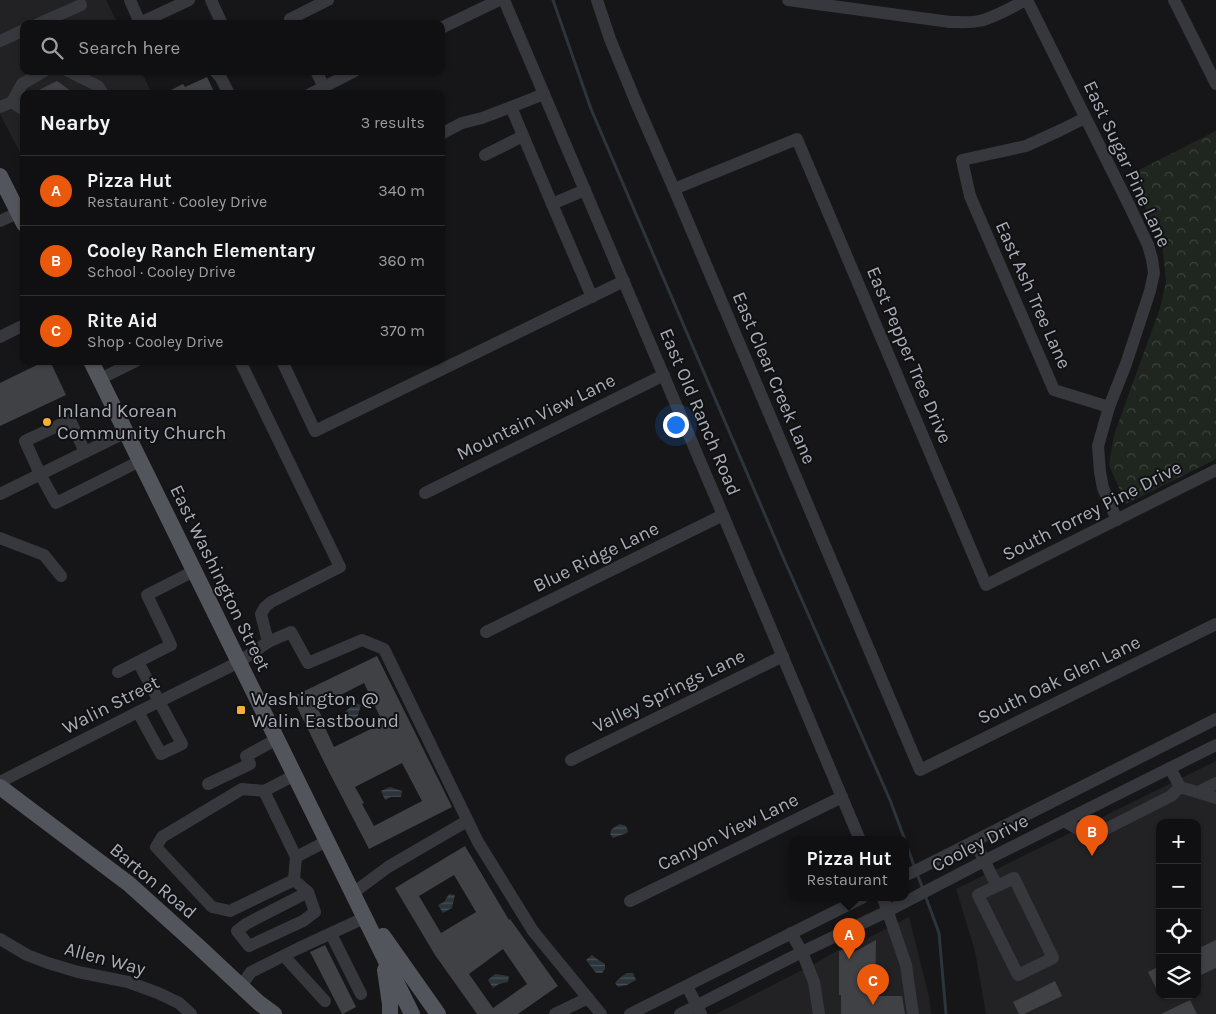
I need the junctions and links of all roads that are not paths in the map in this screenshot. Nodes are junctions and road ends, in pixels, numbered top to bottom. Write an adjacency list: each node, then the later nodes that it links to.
1 (130, 0): 13 (street)
2 (189, 0): 14 (street)
3 (211, 0): 15 (street)
4 (328, 0): 16 (street)
5 (499, 0): 17 (street)
6 (504, 0): 30 (street, East Old Ranch Road)
7 (597, 0): 40 (street, East Clear Creek Lane)
8 (788, 0): 9 (street)
9 (1027, 0): 35 (street, East Sugar Pine Lane)
10 (1174, 0): 25 (street)
11 (81, 5): 12 (street)
12 (47, 20)
13 (139, 20)
14 (146, 20)
15 (220, 20)
16 (292, 20)
17 (445, 26)
18 (20, 32): 19 (street)
19 (0, 41)
20 (37, 75): 31 (street)
21 (76, 75): 27 (street)
22 (218, 75): 28 (street)
23 (318, 75): 26 (street)
24 (347, 75): 26 (street)
25 (1216, 84)
26 (324, 87): 29 (street)
27 (100, 90)
28 (227, 90)
29 (318, 90)
30 (544, 94): 34 (street); 41 (street, East Old Ranch Road)
31 (12, 102): 32 (street); 33 (street)
32 (0, 107)
33 (20, 107)
34 (511, 107): 36 (street); 37 (street)
35 (1086, 118): 56 (street, East Sugar Pine Lane); 56 (street, East Ash Tree Lane)
36 (445, 132)
37 (523, 136): 38 (street); 42 (street)
38 (485, 155)
39 (0, 176): 43 (main road)
40 (674, 189): 69 (street, East Pepper Tree Drive); 84 (street, East Clear Creek Lane)
41 (585, 190): 42 (street); 46 (street, East Old Ranch Road)
42 (552, 204): 47 (street)
43 (20, 212)
44 (20, 216): 45 (street)
45 (0, 221)
46 (624, 282): 47 (street); 54 (street, East Old Ranch Road)
47 (592, 297): 53 (street)
48 (20, 328): 49 (street)
49 (0, 337)
50 (93, 365): 55 (main road, East Washington Street)
51 (128, 365): 55 (street)
52 (242, 365): 72 (street)
53 (284, 365)
54 (664, 375): 62 (street, Mountain View Lane); 64 (street, East Old Ranch Road)
55 (100, 379): 57 (main road, East Washington Street)
56 (1110, 407): 65 (street, East Sugar Pine Lane)
57 (126, 432): 58 (street); 59 (main road, East Washington Street)
58 (85, 452): 61 (street); 61 (street)
59 (140, 461): 61 (street); 67 (main road, East Washington Street)
60 (1216, 470): 65 (street, South Torrey Pine Drive)
61 (40, 474): 63 (street)
62 (425, 493)
63 (0, 494)
64 (723, 515): 71 (street, Blue Ridge Lane); 73 (street, East Old Ranch Road)
65 (1117, 520): 69 (street, South Torrey Pine Drive)
66 (0, 538): 68 (street)
67 (194, 571): 74 (street); 75 (main road, East Washington Street)
68 (61, 576)
69 (986, 585)
70 (1216, 624): 84 (street, South Oak Glen Lane)
71 (486, 632)
72 (268, 642): 75 (street, Walin Street); 95 (street, Walin Street)
73 (783, 656): 82 (street, Valley Springs Lane); 93 (street, East Old Ranch Road)
74 (138, 662): 76 (street); 77 (street)
75 (239, 662): 77 (street, Walin Street); 80 (main road, East Washington Street)
76 (118, 672)
77 (159, 702): 78 (street, Walin Street); 78 (street)
78 (138, 712): 86 (street, Walin Street)
79 (1216, 719): 99 (street, Cooley Drive)
80 (277, 739): 85 (main road, East Washington Street); 87 (street)
81 (1216, 745): 83 (street, Cooley Drive)
82 (572, 760)
83 (1170, 768): 90 (street); 96 (street, Cooley Drive)
84 (920, 770)
85 (295, 775): 91 (street); 98 (main road, East Washington Street)
86 (0, 782)
87 (208, 784)
88 (1216, 784): 92 (street)
89 (0, 787): 120 (main road, Barton Road)
90 (1180, 787): 92 (street); 96 (street)
91 (264, 792): 100 (street); 103 (street)
92 (1198, 792): 94 (street)
93 (842, 797): 97 (street, East Old Ranch Road); 108 (street, Canyon View Lane)
94 (1216, 798)
95 (467, 821): 106 (street); 123 (street)
96 (1064, 821): 101 (street, Cooley Drive)
97 (858, 836)
98 (327, 841): 100 (street); 106 (main road, East Washington Street)
99 (975, 842): 101 (street); 102 (street, Cooley Drive)
100 (296, 857): 103 (street)
101 (984, 861): 104 (street); 107 (street, Cooley Drive)
102 (909, 874)
103 (294, 880): 105 (street)
104 (997, 886): 104 (street)
105 (308, 892): 105 (street)
106 (353, 893): 113 (main road, East Washington Street); 130 (main road, East Washington Street)
107 (909, 900)
108 (630, 901)
109 (856, 901): 114 (street)
110 (884, 901): 112 (street)
111 (907, 901): 112 (street, Cooley Drive)
112 (888, 911): 117 (street, Cooley Drive); 136 (street)
113 (364, 918): 115 (street); 118 (main road, East Washington Street)
114 (791, 933): 117 (street); 121 (street)
115 (331, 934): 119 (street); 122 (street)
116 (4, 941): 126 (street, Allen Way)
117 (802, 952): 125 (street, Cooley Drive); 135 (street)
118 (382, 953): 128 (main road); 129 (main road, East Washington Street)
119 (284, 956): 120 (street); 124 (street)
120 (241, 986): 127 (main road, Barton Road)
121 (687, 986): 125 (street); 133 (street)
122 (361, 994)
123 (588, 998): 131 (street); 132 (street)
124 (325, 1001)
125 (699, 1010): 134 (street, Cooley Drive)
126 (191, 1014)
127 (274, 1014)
128 (390, 1014)
129 (412, 1014)
130 (438, 1014)
131 (555, 1014)
132 (601, 1014)
133 (630, 1014)
134 (680, 1014)
135 (819, 1014)
136 (913, 1014)

